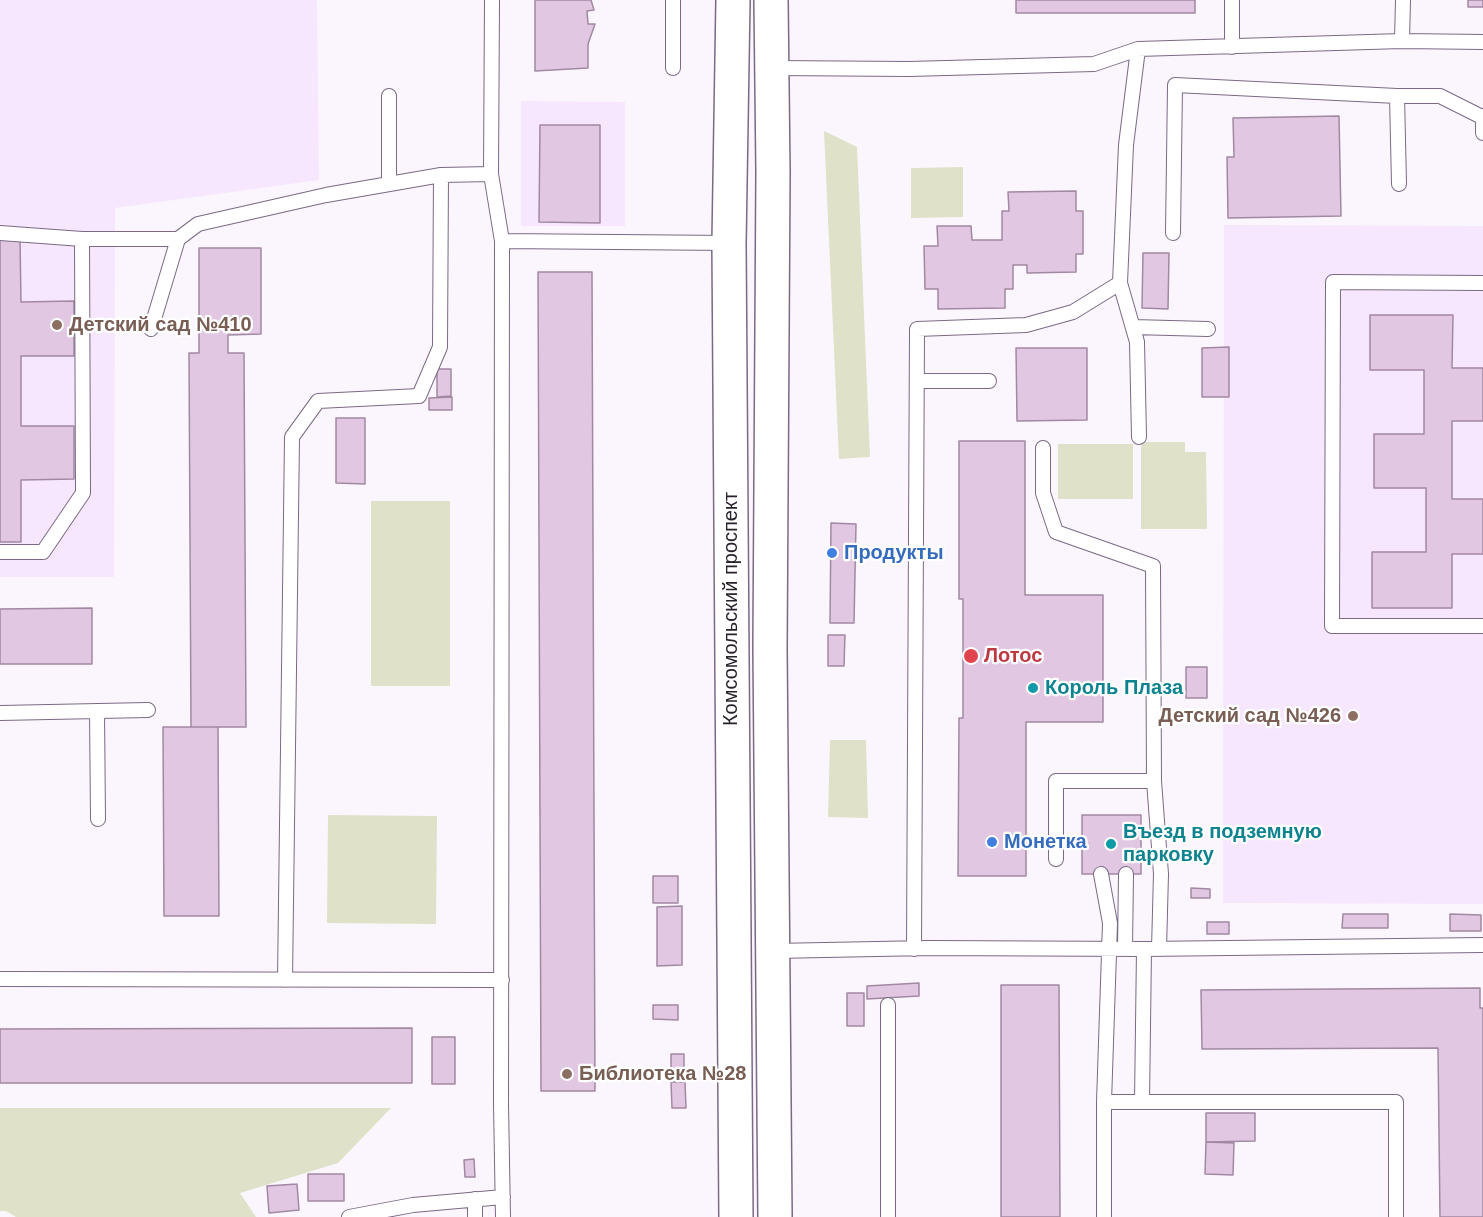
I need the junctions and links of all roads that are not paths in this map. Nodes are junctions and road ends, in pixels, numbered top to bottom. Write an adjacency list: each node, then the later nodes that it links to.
1 (492, 0): 17 (lane)
2 (673, 0): 11 (lane)
3 (732, 0): 26 (main road, Комсомольский проспект)
4 (771, 0): 12 (main road, Комсомольский проспект)
5 (1232, 0): 9 (lane)
6 (1402, 0): 7 (lane)
7 (1402, 41): 8 (lane); 9 (lane)
8 (1483, 42)
9 (1232, 47): 10 (lane)
10 (1138, 49): 12 (lane); 27 (lane)
11 (673, 68)
12 (772, 68): 42 (main road, Комсомольский проспект)
13 (389, 96): 19 (lane)
14 (1397, 96): 15 (lane); 20 (lane); 21 (lane)
15 (1483, 117): 16 (lane)
16 (1483, 133)
17 (491, 174): 18 (lane); 25 (lane)
18 (441, 175): 19 (lane); 57 (lane)
19 (389, 184): 24 (lane)
20 (1400, 184)
21 (1173, 232)
22 (0, 233): 23 (lane)
23 (82, 239): 24 (lane); 36 (lane)
24 (178, 239): 30 (lane)
25 (502, 241): 26 (lane); 58 (lane)
26 (729, 243): 37 (main road, Комсомольский проспект)
27 (1120, 283): 29 (lane); 32 (lane)
28 (1483, 283): 38 (lane)
29 (1133, 327): 31 (lane); 34 (lane)
30 (151, 329)
31 (1208, 329)
32 (917, 381): 33 (lane); 49 (lane)
33 (989, 381)
34 (1139, 437)
35 (1043, 448): 43 (lane)
36 (0, 552)
37 (731, 582): 42 (main road); 54 (main road, Комсомольский проспект)
38 (1483, 626)
39 (148, 710): 40 (lane)
40 (98, 711): 41 (lane); 44 (lane)
41 (0, 713)
42 (771, 726): 55 (main road, Комсомольский проспект)
43 (1154, 782): 45 (lane); 52 (lane)
44 (98, 819)
45 (1056, 859)
46 (1101, 874): 50 (lane)
47 (1126, 874): 51 (lane)
48 (1483, 945): 52 (lane)
49 (914, 949): 50 (lane); 55 (lane)
50 (1108, 949): 51 (lane); 60 (lane)
51 (1125, 949): 53 (lane)
52 (1159, 949): 53 (lane)
53 (1144, 950): 61 (lane)
54 (734, 951): 55 (main road); 62 (main road, Комсомольский проспект)
55 (773, 951): 70 (main road, Комсомольский проспект)
56 (0, 979): 57 (lane)
57 (285, 980): 58 (lane)
58 (502, 980): 63 (lane)
59 (888, 1005): 71 (lane)
60 (1104, 1102): 61 (lane); 72 (lane)
61 (1142, 1102): 73 (lane)
62 (736, 1167): 68 (main road, Комсомольский проспект); 69 (main road)
63 (503, 1197): 64 (lane); 67 (lane)
64 (475, 1199): 65 (lane); 66 (lane)
65 (349, 1217)
66 (475, 1217)
67 (503, 1217)
68 (736, 1217)
69 (748, 1217)
70 (775, 1217)
71 (888, 1217)
72 (1104, 1217)
73 (1396, 1217)

